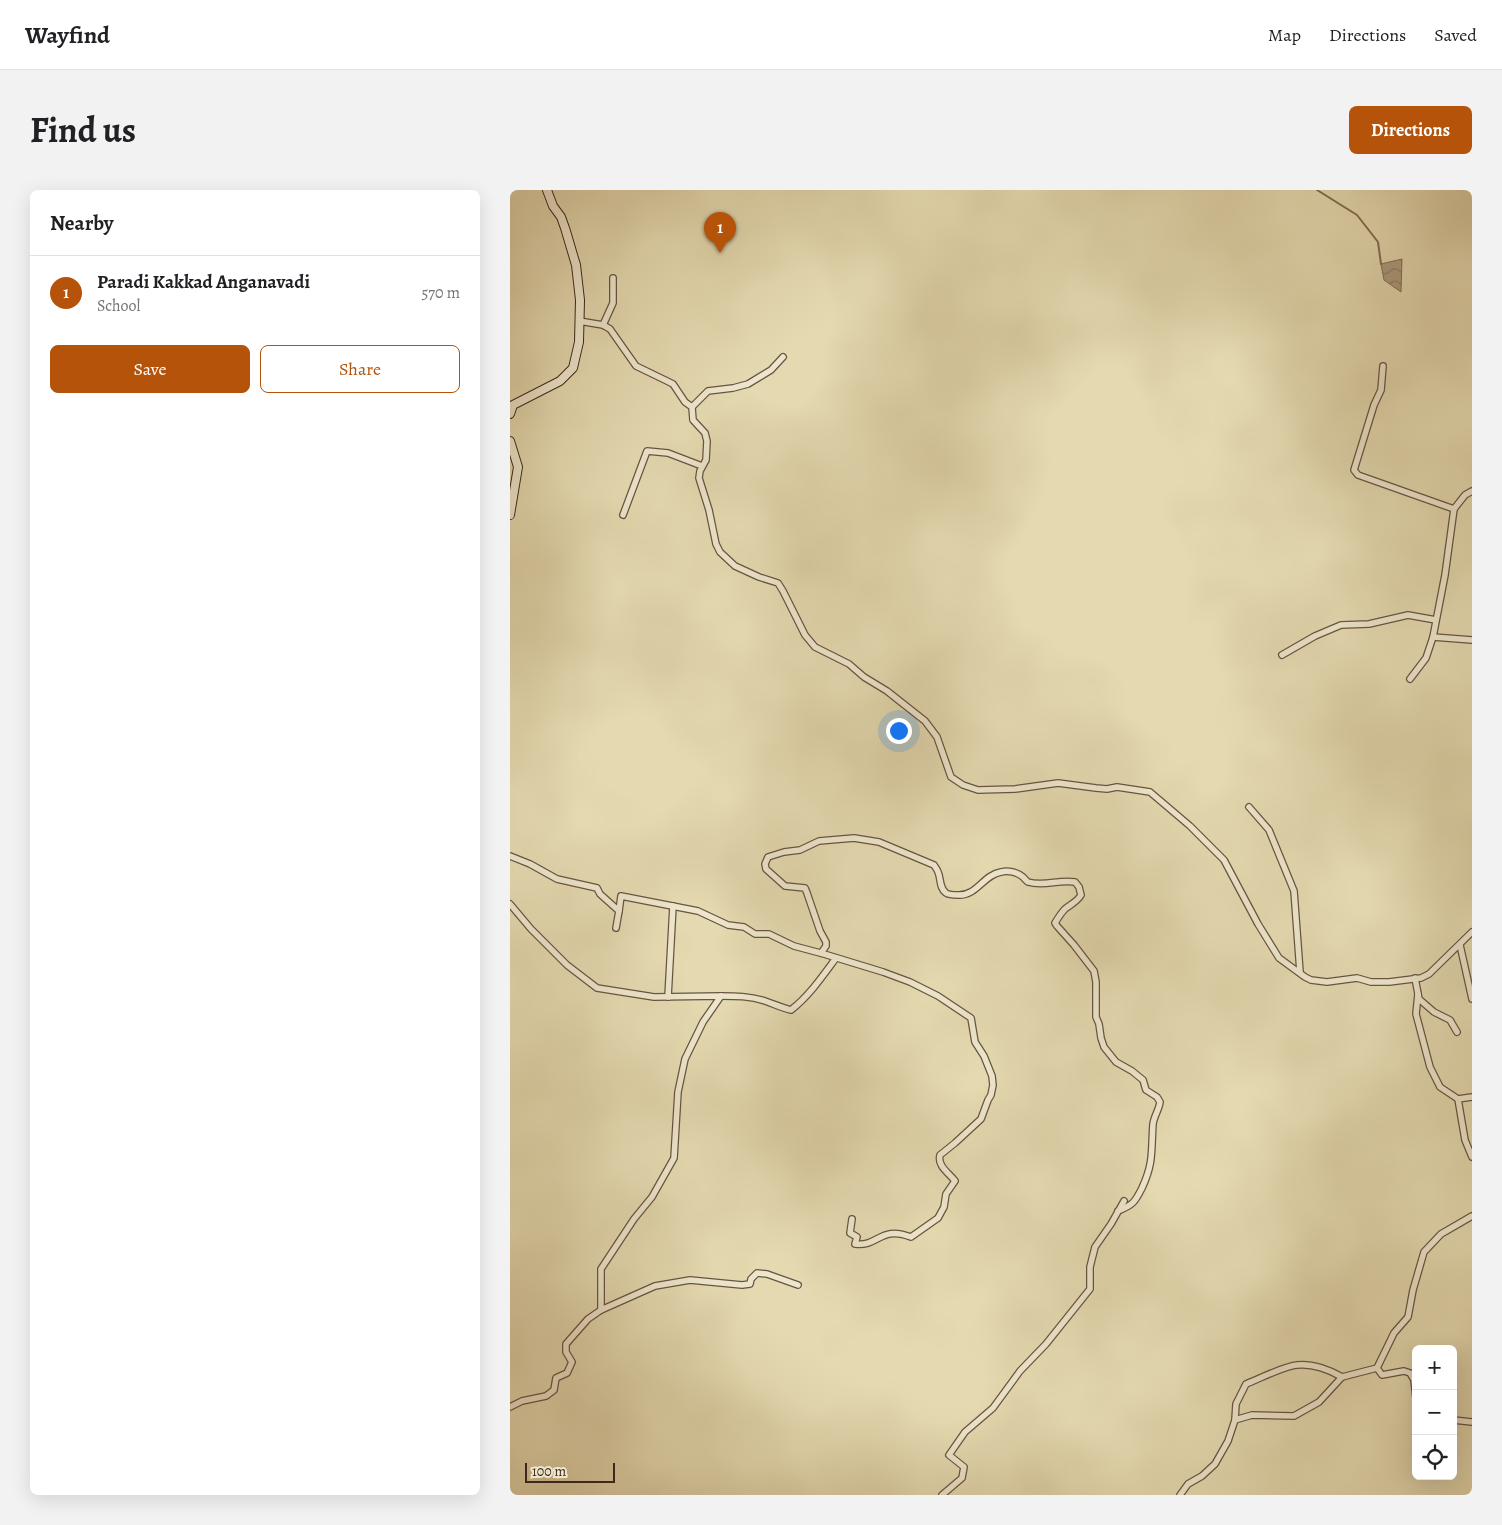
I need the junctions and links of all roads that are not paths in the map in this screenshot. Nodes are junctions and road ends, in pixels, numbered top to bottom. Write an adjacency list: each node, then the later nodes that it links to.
1 (548, 190): 3 (main road)
2 (613, 278): 4 (street)
3 (580, 321): 4 (street); 7 (main road)
4 (603, 325): 8 (street)
5 (783, 357): 8 (street)
6 (1383, 366): 13 (street)
7 (512, 405): 9 (main road)
8 (692, 406): 11 (street)
9 (510, 414)
10 (510, 440): 14 (main road)
11 (702, 466): 15 (street); 31 (street)
12 (1472, 491): 13 (street)
13 (1454, 510): 16 (street)
14 (510, 515)
15 (623, 515)
16 (1436, 620): 17 (street); 19 (street)
17 (1433, 637): 18 (street); 20 (street)
18 (1472, 640)
19 (1282, 655)
20 (1410, 678)
21 (1249, 808): 31 (street)
22 (510, 856): 25 (street)
23 (510, 904): 35 (street)
24 (674, 906): 25 (street); 29 (street); 35 (street)
25 (619, 911): 26 (street)
26 (616, 928)
27 (1472, 932): 28 (street)
28 (1460, 944): 32 (street); 36 (street)
29 (821, 953): 30 (street); 42 (street)
30 (836, 958): 34 (street); 44 (street)
31 (1300, 972): 32 (street)
32 (1415, 978): 33 (street)
33 (1418, 994): 37 (street); 39 (street)
34 (721, 996): 35 (street); 46 (street)
35 (668, 997)
36 (1472, 999)
37 (1457, 1032)
38 (1472, 1097): 39 (street)
39 (1458, 1099): 40 (street)
40 (1472, 1157)
41 (1124, 1201): 42 (street)
42 (1118, 1211): 54 (street)
43 (1472, 1216): 47 (street)
44 (852, 1218)
45 (798, 1285): 46 (street)
46 (601, 1310): 50 (street)
47 (1376, 1368): 48 (street); 49 (street)
48 (1342, 1377): 51 (street); 51 (street)
49 (1415, 1390)
50 (510, 1407)
51 (1235, 1420): 55 (street)
52 (1457, 1420): 53 (street)
53 (1472, 1422)
54 (942, 1495)
55 (1180, 1495)

